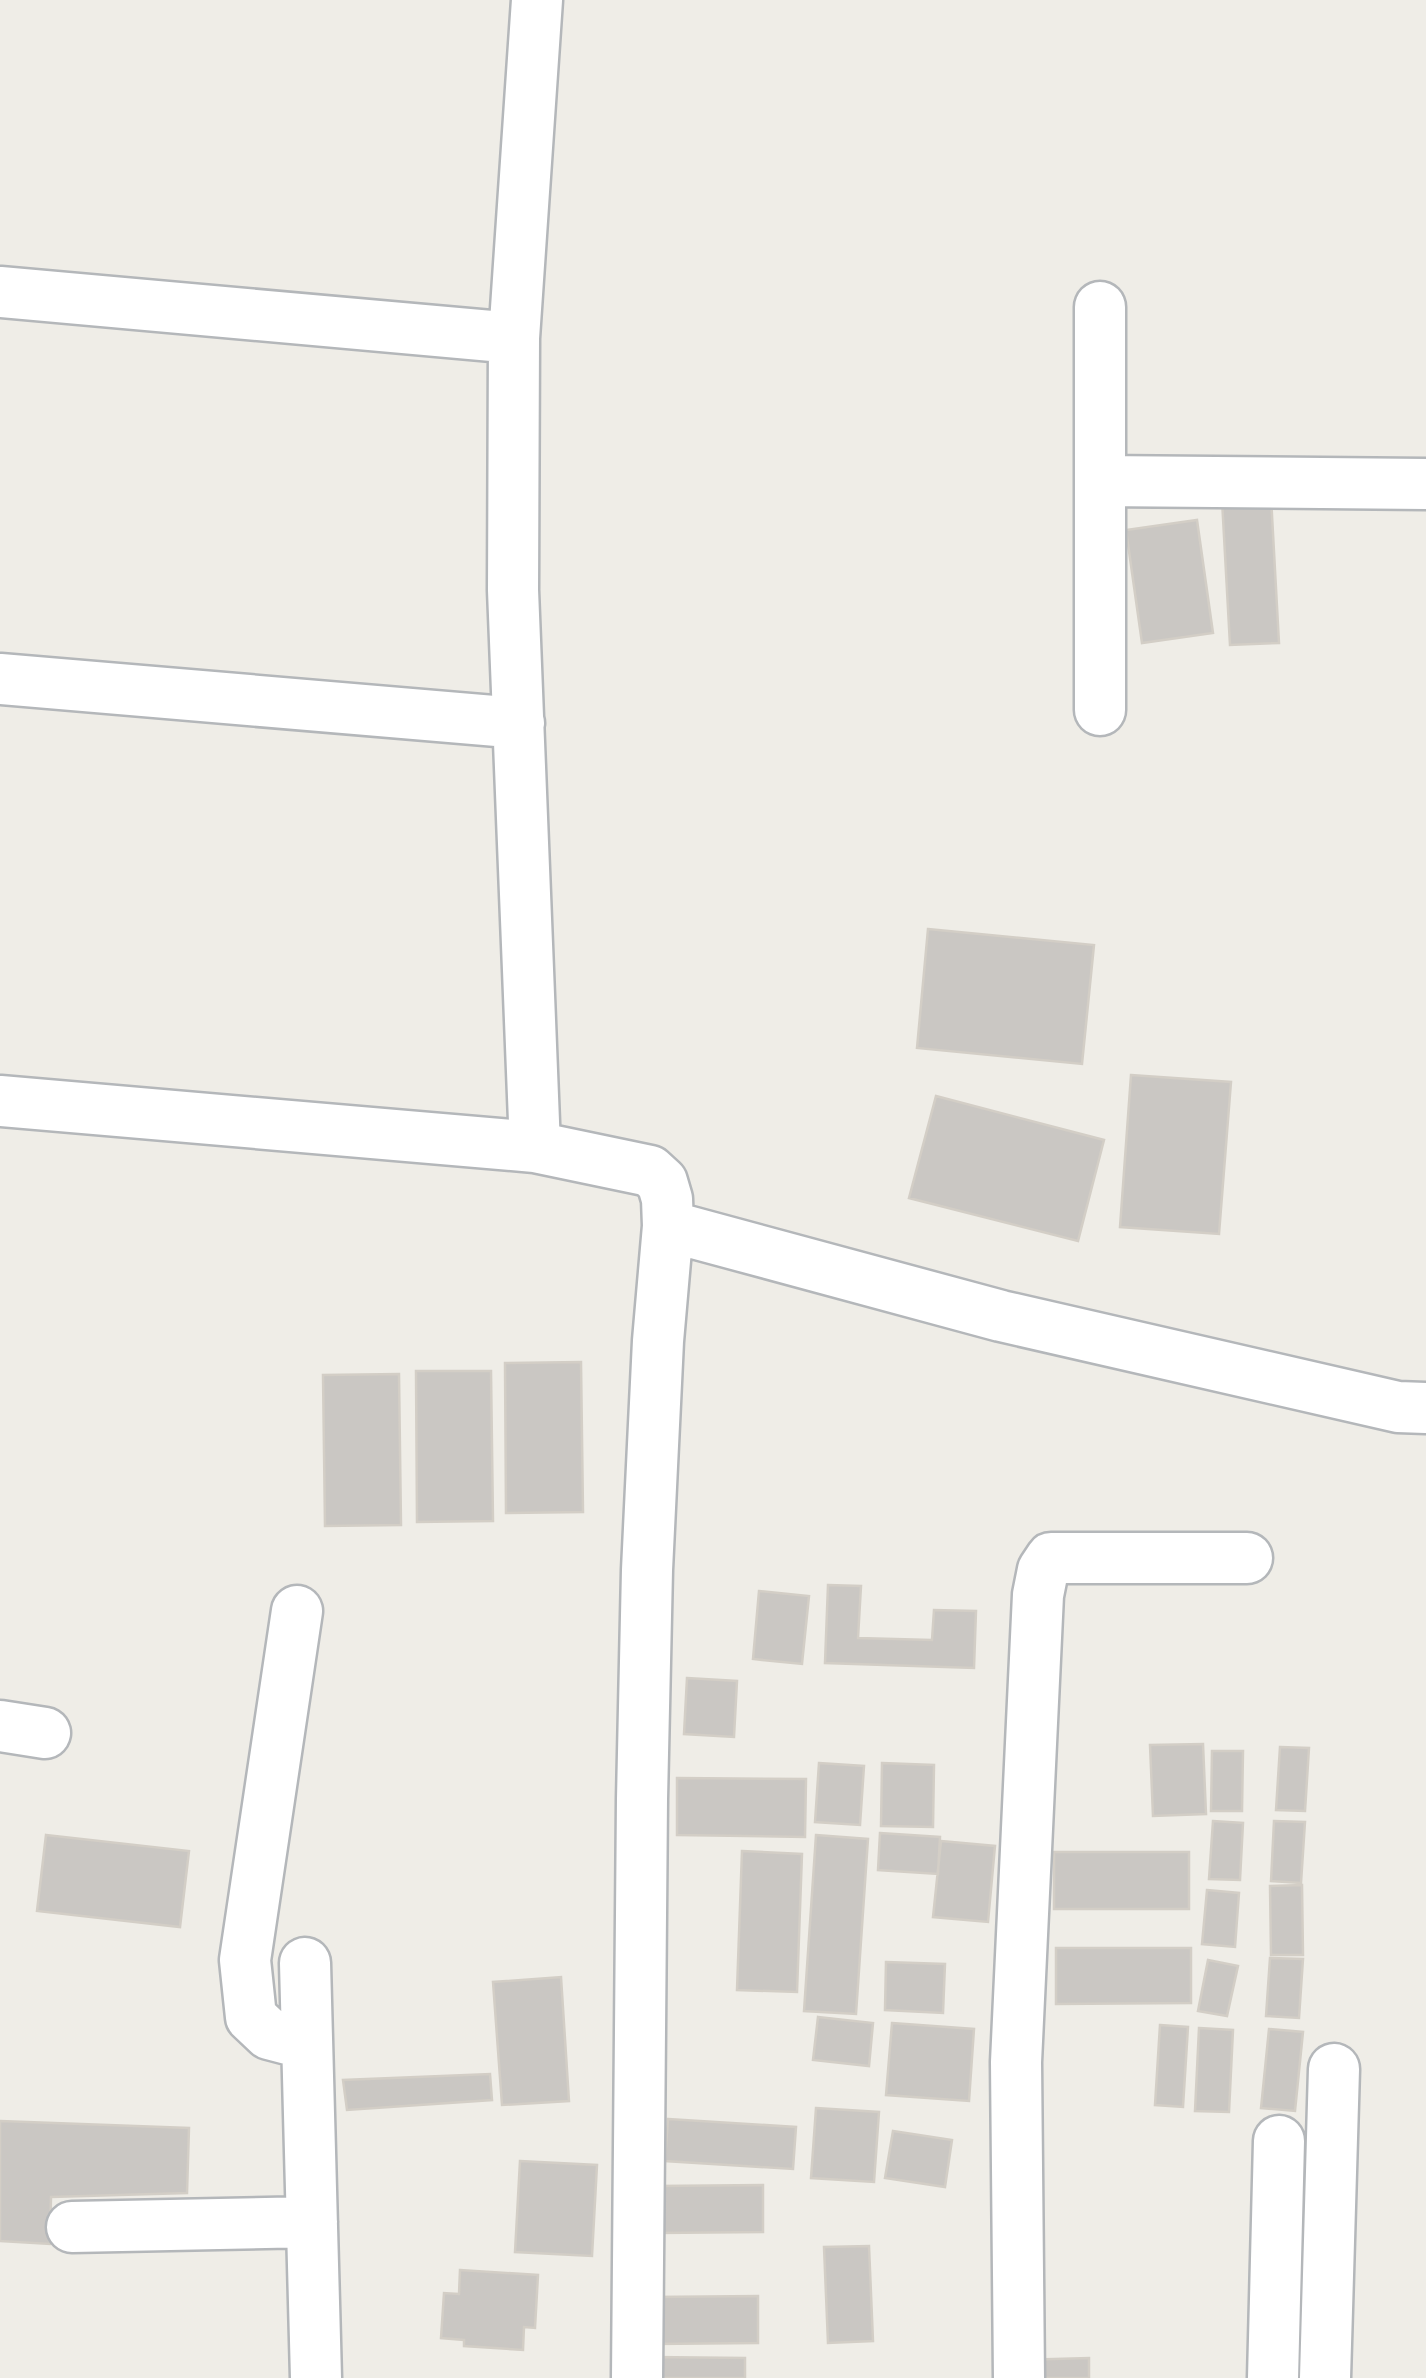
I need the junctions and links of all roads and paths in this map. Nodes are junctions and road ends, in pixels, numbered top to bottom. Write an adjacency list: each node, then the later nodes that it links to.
1 (537, 0): 4 (street)
2 (0, 292): 4 (street)
3 (1100, 306): 5 (street)
4 (514, 338): 9 (street)
5 (1101, 480): 6 (street); 8 (street)
6 (1426, 484)
7 (0, 679): 9 (street)
8 (1100, 710)
9 (519, 724): 11 (street)
10 (0, 1100): 11 (street)
11 (535, 1147): 12 (street)
12 (668, 1226): 13 (street); 23 (street)
13 (1426, 1408)
14 (1248, 1558): 24 (street)
15 (297, 1610): 17 (street)
16 (305, 1962): 17 (street)
17 (307, 2044): 20 (street)
18 (1334, 2070): 26 (street)
19 (1280, 2141): 25 (street)
20 (312, 2222): 21 (street); 22 (street)
21 (72, 2227)
22 (316, 2378)
23 (638, 2378)
24 (1019, 2378)
25 (1274, 2378)
26 (1325, 2378)

